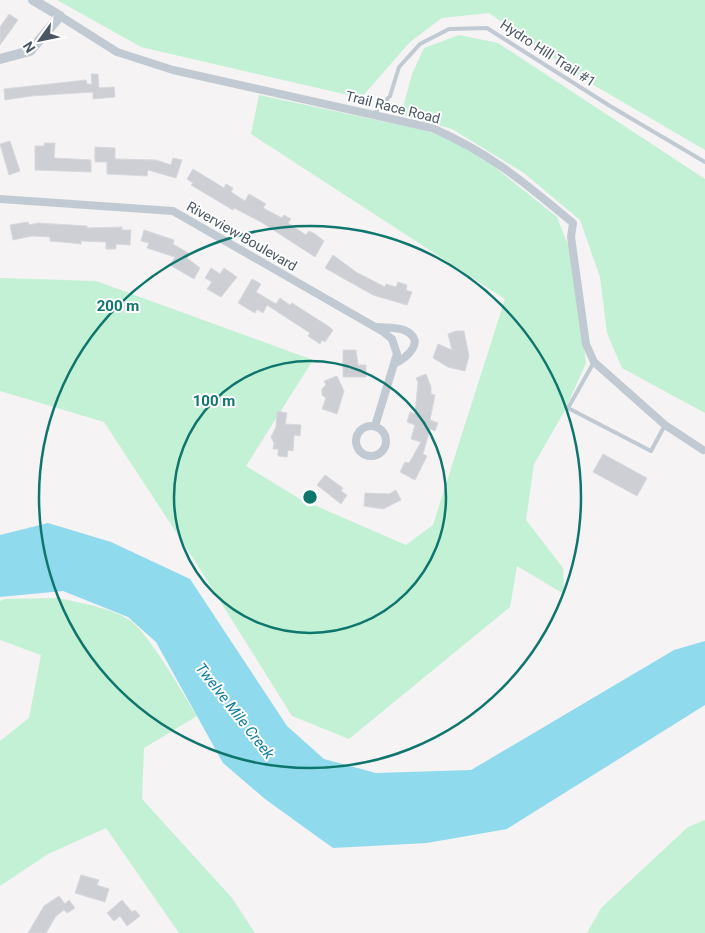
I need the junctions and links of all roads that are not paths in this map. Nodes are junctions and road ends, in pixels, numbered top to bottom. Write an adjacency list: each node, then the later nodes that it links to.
1 (33, 0): 2 (street)
2 (60, 16): 3 (street); 4 (street, Trail Race Road)
3 (0, 59)
4 (374, 115): 5 (lane, Hydro Hill Trail #1); 8 (street, Trail Race Road)
5 (705, 162)
6 (0, 199): 7 (street, Riverview Boulevard)
7 (370, 326): 9 (street, Riverview Boulevard); 9 (street, Riverview Boulevard)
8 (594, 362): 10 (street, Trail Race Road); 10 (lane)
9 (394, 364): 11 (street, Riverview Boulevard)
10 (665, 425): 12 (street, Trail Race Road)
11 (375, 426): 11 (street)
12 (704, 451)

